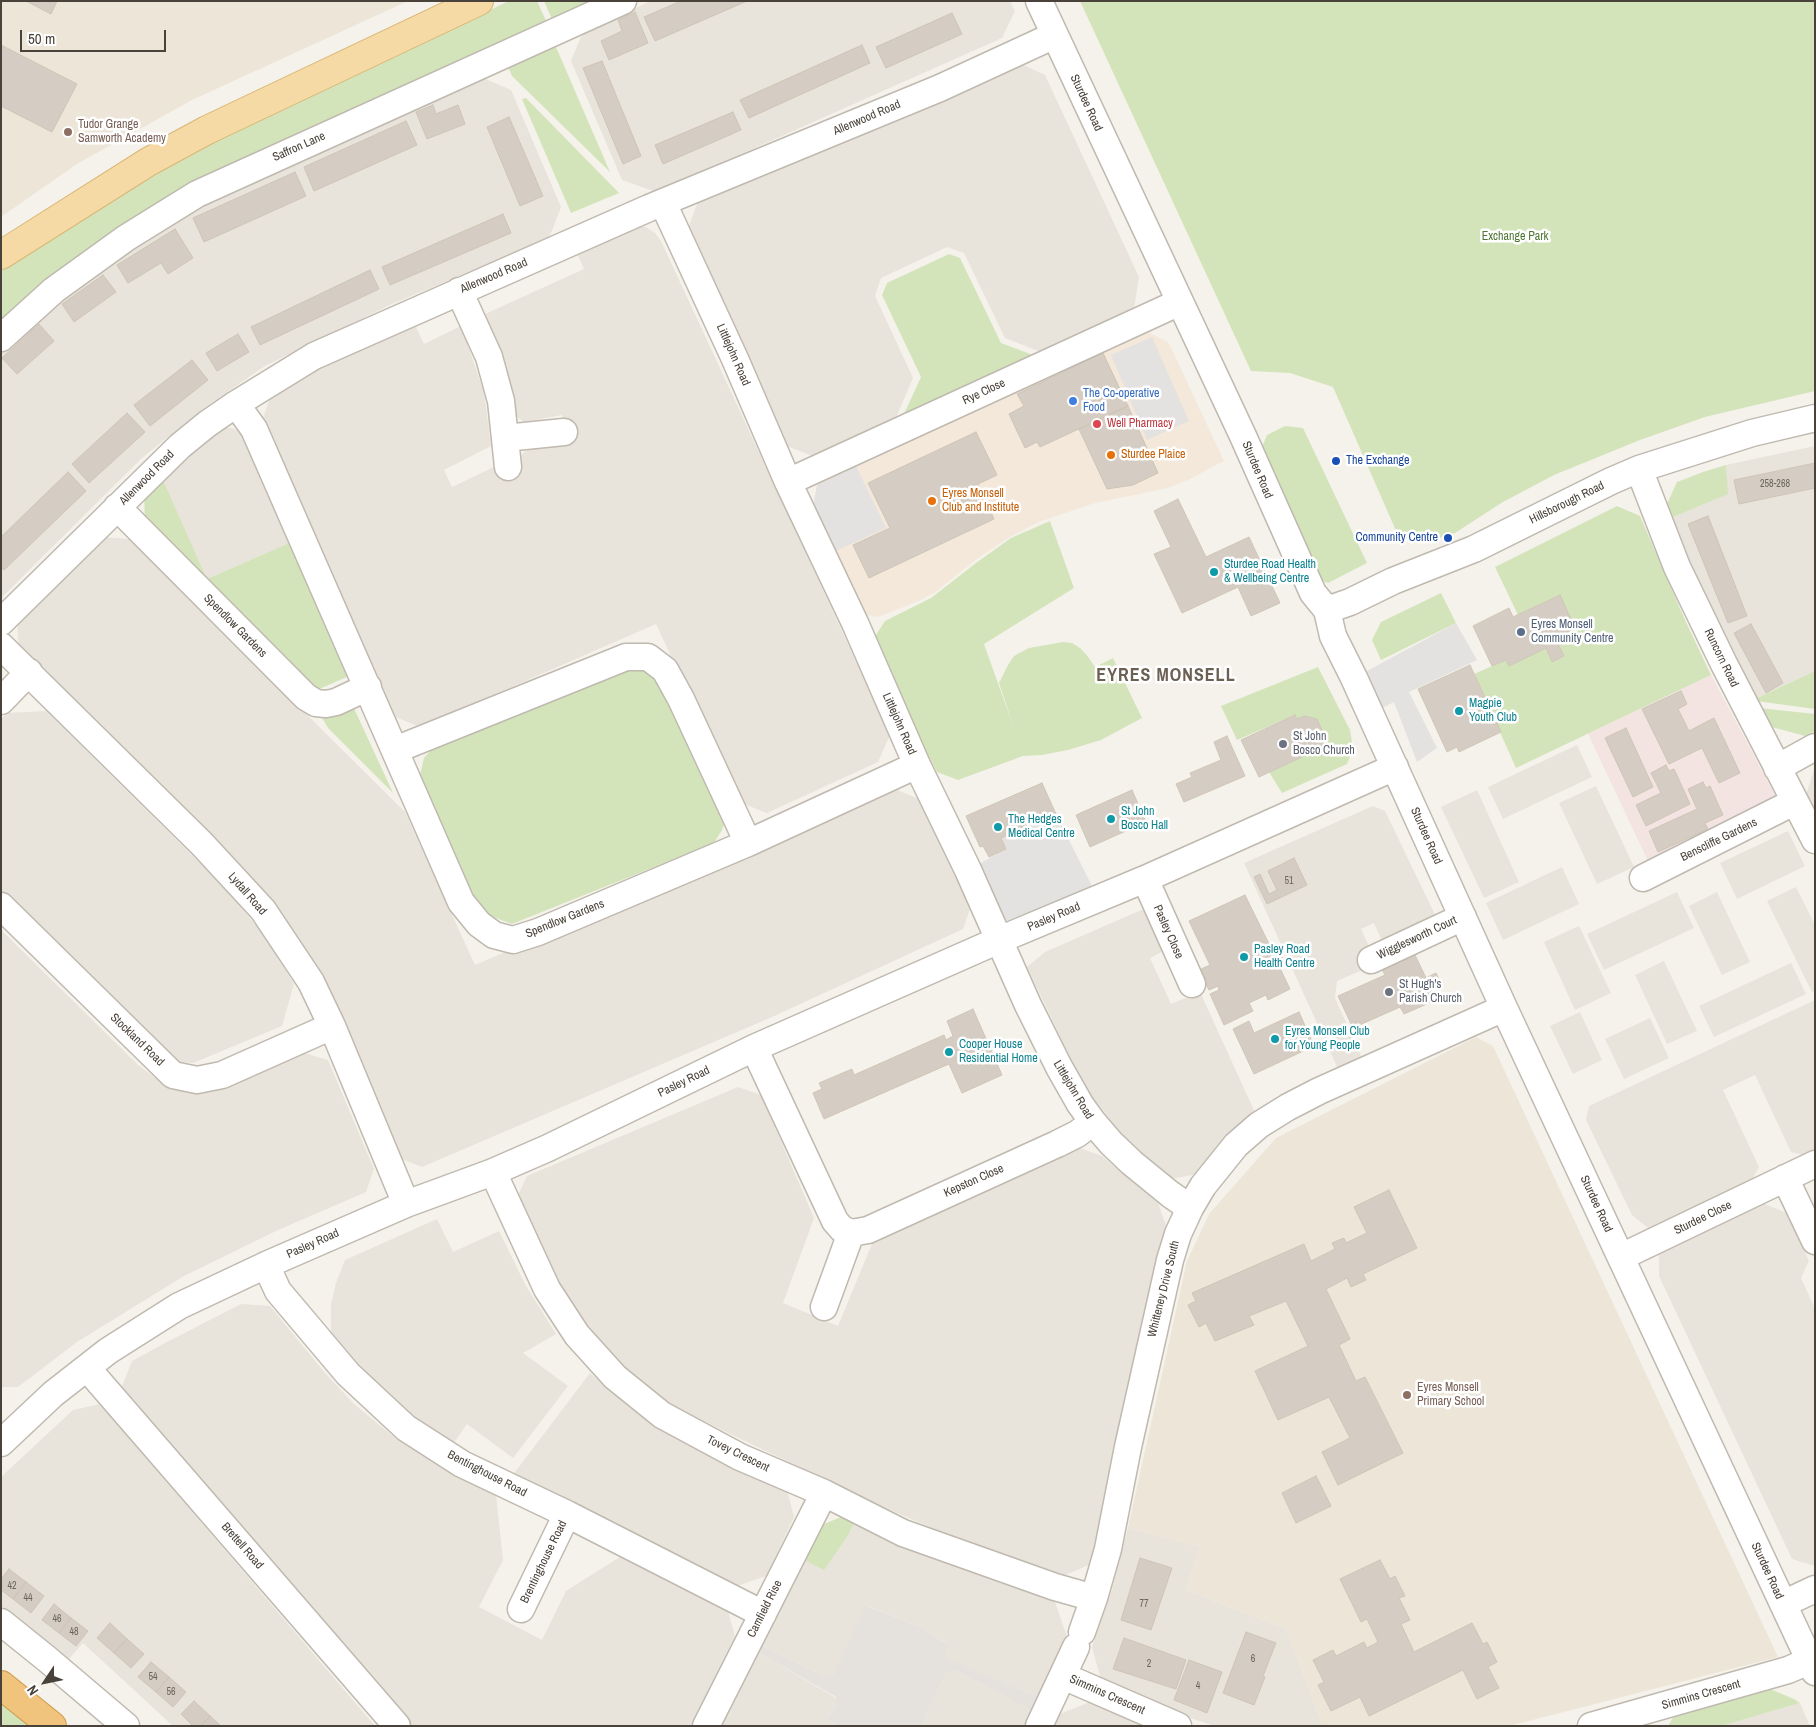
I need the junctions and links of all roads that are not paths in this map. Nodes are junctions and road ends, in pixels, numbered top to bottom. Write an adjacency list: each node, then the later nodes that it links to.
1 (479, 1): 6 (main road)
2 (623, 1): 9 (street, Saffron Lane)
3 (1039, 1): 4 (street, Sturdee Road)
4 (1055, 34): 5 (street, Allenwood Road); 8 (street, Sturdee Road)
5 (663, 203): 7 (street, Allenwood Road); 16 (street, Littlejohn Road)
6 (1, 255)
7 (459, 291): 10 (street, Allenwood Road); 13 (street)
8 (1180, 302): 16 (street, Rye Close); 18 (street, Sturdee Road)
9 (1, 338)
10 (236, 404): 17 (street, Allenwood Road); 22 (street, Spendlow Gardens)
11 (1815, 418): 15 (street, Hillsborough Road)
12 (564, 432): 13 (street)
13 (505, 438): 14 (street)
14 (508, 467)
15 (1640, 470): 18 (street, Hillsborough Road); 28 (street, Runcorn Road)
16 (788, 482): 26 (street, Littlejohn Road)
17 (117, 507): 19 (street, Allenwood Road); 22 (street, Spendlow Gardens)
18 (1327, 610): 27 (street, Sturdee Road)
19 (1, 622)
20 (1, 646): 21 (street, Lydall Road)
21 (29, 672): 23 (street); 40 (street, Lydall Road)
22 (368, 687): 25 (street, Spendlow Gardens)
23 (1, 700)
24 (1815, 747): 28 (street)
25 (395, 750): 31 (street); 31 (street, Spendlow Gardens)
26 (917, 765): 31 (street, Spendlow Gardens); 36 (street, Littlejohn Road)
27 (1395, 767): 33 (street, Pasley Road); 35 (street, Sturdee Road)
28 (1777, 768): 29 (street, Runcorn Road)
29 (1794, 802): 30 (street, Runcorn Road); 32 (street, Benscliffe Gardens)
30 (1815, 840)
31 (748, 843)
32 (1643, 878)
33 (1145, 879): 36 (street, Pasley Road); 38 (street, Pasley Close)
34 (1, 906): 40 (street, Stockland Road)
35 (1463, 916): 37 (street, Wigglesworth Court); 39 (street, Sturdee Road)
36 (999, 940): 41 (street, Pasley Road); 42 (street, Littlejohn Road)
37 (1371, 960)
38 (1192, 984)
39 (1504, 1008): 47 (street, Whitteney Drive South); 50 (street, Sturdee Road)
40 (332, 1026): 46 (street, Lydall Road)
41 (754, 1048): 44 (street, Pasley Road); 48 (street)
42 (1093, 1122): 47 (street, Littlejohn Road); 48 (street, Kepston Close)
43 (1815, 1164): 45 (street, Sturdee Close)
44 (494, 1172): 46 (street, Pasley Road); 55 (street, Tovey Crescent)
45 (1784, 1178): 49 (street); 50 (street, Sturdee Close)
46 (406, 1204): 51 (street, Pasley Road)
47 (1190, 1208): 58 (street, Whitteney Drive South)
48 (851, 1233): 52 (street)
49 (1815, 1241)
50 (1621, 1257): 59 (street, Sturdee Road)
51 (266, 1265): 53 (street, Pasley Road); 56 (street, Bentinghouse Road)
52 (823, 1307)
53 (87, 1368): 54 (street, Pasley Road); 69 (street, Brettell Road)
54 (6, 1429)
55 (824, 1493): 58 (street, Tovey Crescent); 61 (street, Camfield Rise)
56 (567, 1514): 60 (street, Brentinghouse Road); 61 (street, Bentinghouse Road)
57 (1815, 1589): 59 (street)
58 (1094, 1598): 64 (street, Whitteney Drive South)
59 (1782, 1604): 63 (street, Sturdee Road)
60 (521, 1609)
61 (763, 1614): 70 (street, Camfield Rise)
62 (1, 1622): 68 (street)
63 (1812, 1666): 66 (street, Simmins Crescent)
64 (1064, 1676): 71 (street, Whitteney Drive South); 72 (street, Simmins Crescent)
65 (1, 1684): 67 (highway)
66 (1633, 1720): 73 (street, Simmins Crescent)
67 (52, 1726)
68 (126, 1726)
69 (397, 1726)
70 (706, 1726)
71 (1039, 1726)
72 (1178, 1726)
73 (1591, 1726)

